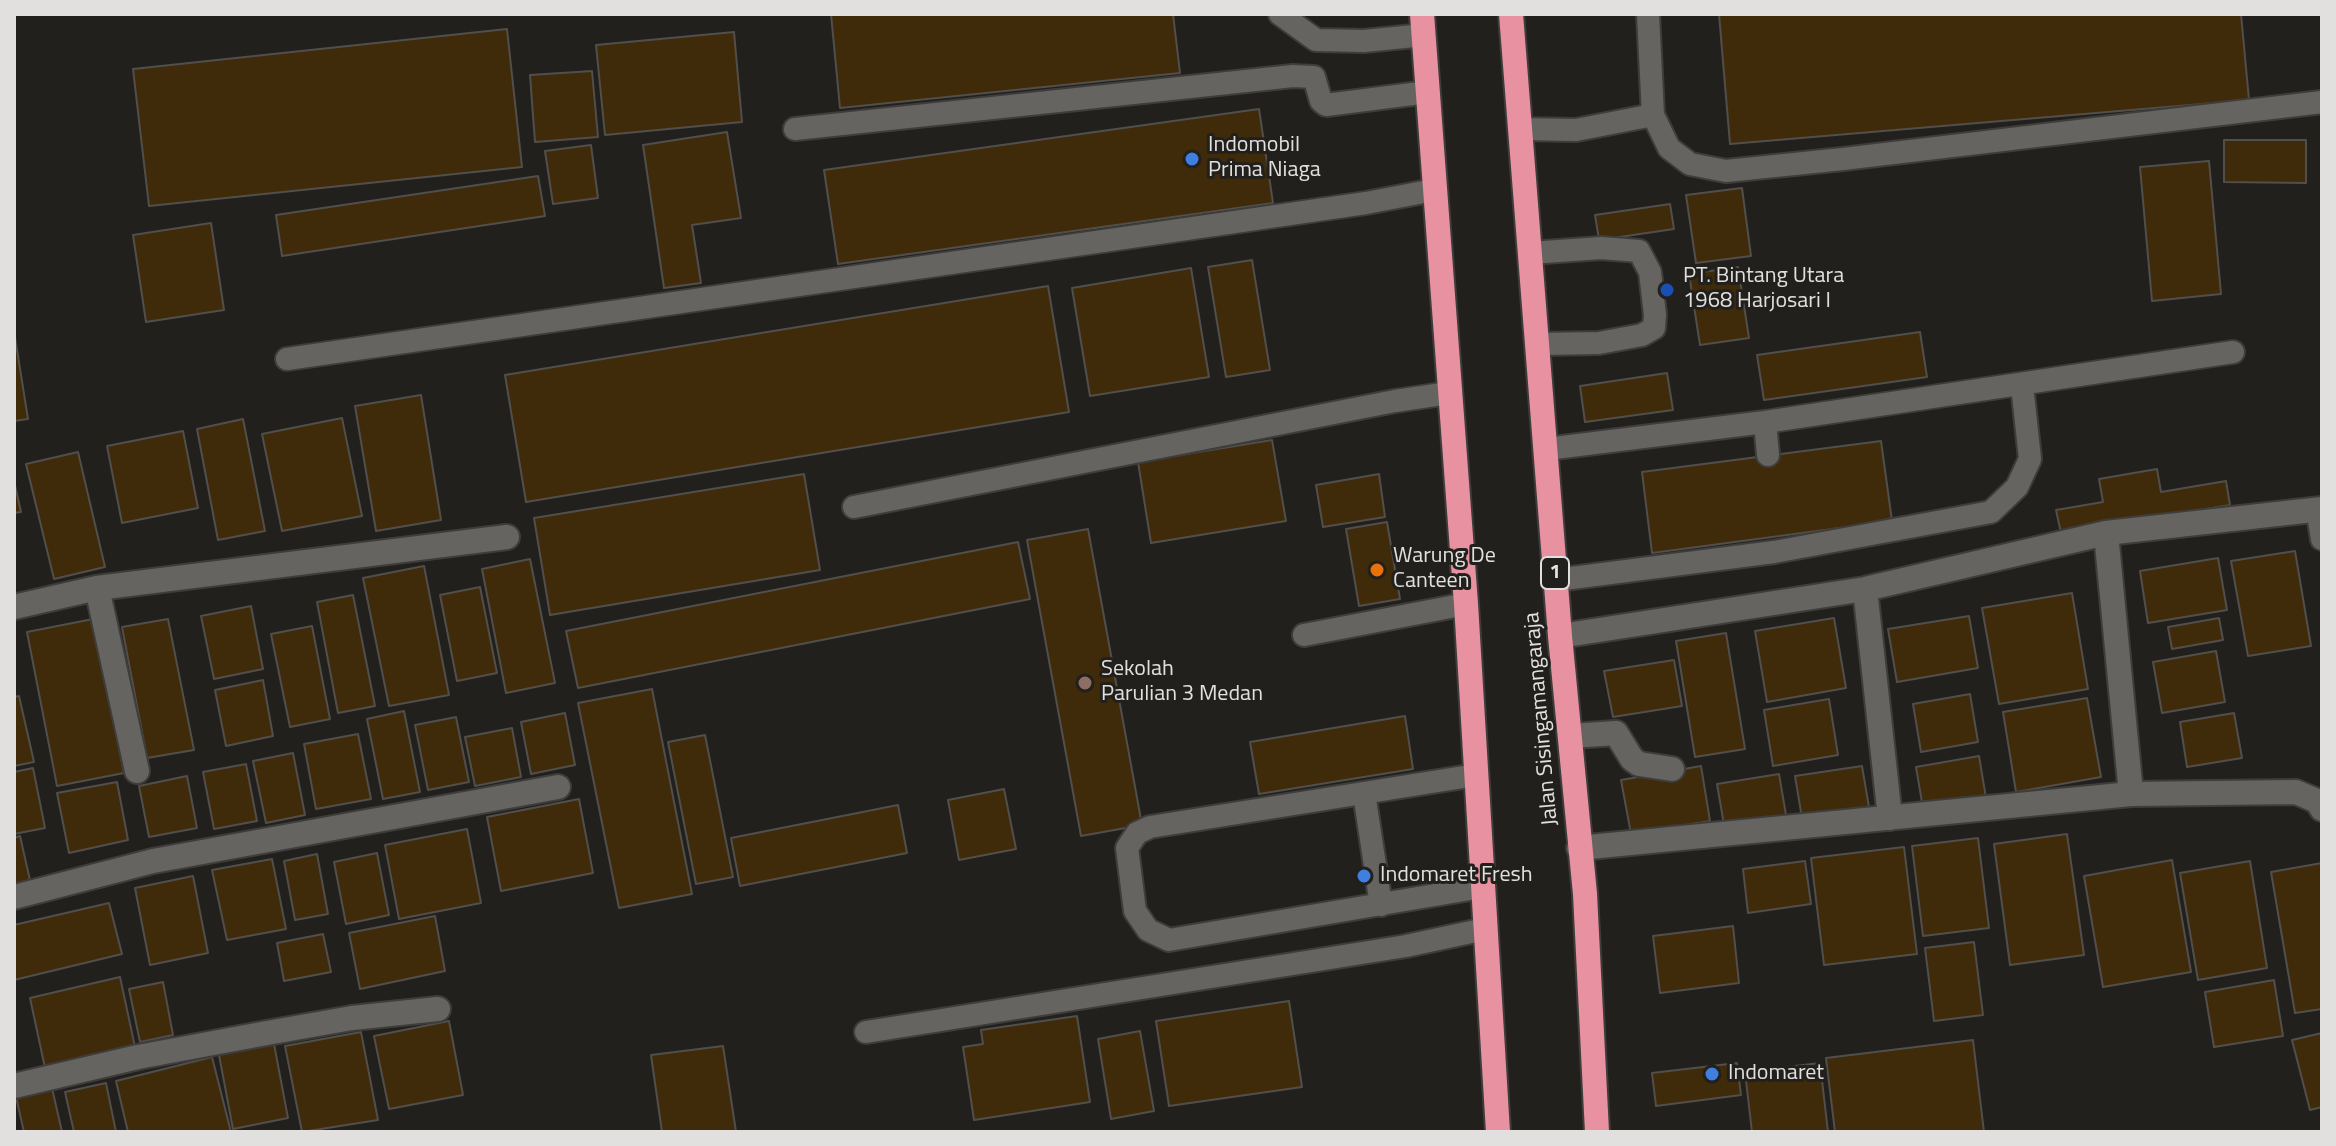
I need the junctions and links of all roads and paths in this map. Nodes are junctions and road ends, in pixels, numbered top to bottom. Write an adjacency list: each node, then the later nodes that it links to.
1 (1280, 14): 4 (lane)
2 (1511, 14): 9 (highway, Jalan Sisingamangaraja / 1)
3 (1648, 14): 7 (lane)
4 (1423, 25): 5 (highway)
5 (1428, 92): 8 (lane); 10 (highway)
6 (2322, 102): 7 (lane)
7 (1653, 115): 9 (lane)
8 (795, 129)
9 (1520, 129): 11 (highway, Jalan Sisingamangaraja / 1)
10 (1434, 190): 14 (lane); 16 (highway)
11 (1530, 253): 12 (highway, Jalan Sisingamangaraja / 1); 12 (lane)
12 (1538, 344): 18 (highway, Jalan Sisingamangaraja / 1)
13 (2233, 352): 15 (lane)
14 (287, 359)
15 (2022, 385): 17 (lane); 25 (lane)
16 (1449, 393): 20 (lane); 28 (highway)
17 (1765, 422): 18 (lane); 19 (lane)
18 (1546, 449): 25 (highway, Jalan Sisingamangaraja / 1)
19 (1768, 455)
20 (854, 507)
21 (2319, 509): 22 (street); 24 (lane)
22 (2106, 533): 27 (street); 38 (street)
23 (507, 537): 26 (street)
24 (2322, 539)
25 (1556, 580): 31 (highway, Jalan Sisingamangaraja / 1)
26 (97, 588): 29 (street); 34 (street)
27 (1865, 589): 31 (street); 40 (street)
28 (1466, 604): 30 (lane); 35 (highway)
29 (14, 607)
30 (1304, 635)
31 (1560, 636): 32 (highway, Jalan Sisingamangaraja / 1)
32 (1571, 736): 33 (street); 41 (highway, Jalan Sisingamangaraja / 1)
33 (1672, 769)
34 (137, 771)
35 (1476, 775): 37 (lane); 42 (highway)
36 (558, 787): 43 (street)
37 (1364, 793): 44 (lane); 44 (lane)
38 (2131, 794): 39 (street); 40 (street)
39 (2322, 809)
40 (1890, 818): 41 (street)
41 (1579, 848): 50 (highway, Jalan Sisingamangaraja / 1)
42 (1482, 887): 44 (lane); 45 (highway)
43 (14, 897)
44 (1381, 905)
45 (1485, 929): 47 (lane); 49 (highway)
46 (438, 1009): 48 (street)
47 (866, 1032)
48 (14, 1086)
49 (1498, 1132)
50 (1597, 1132)

